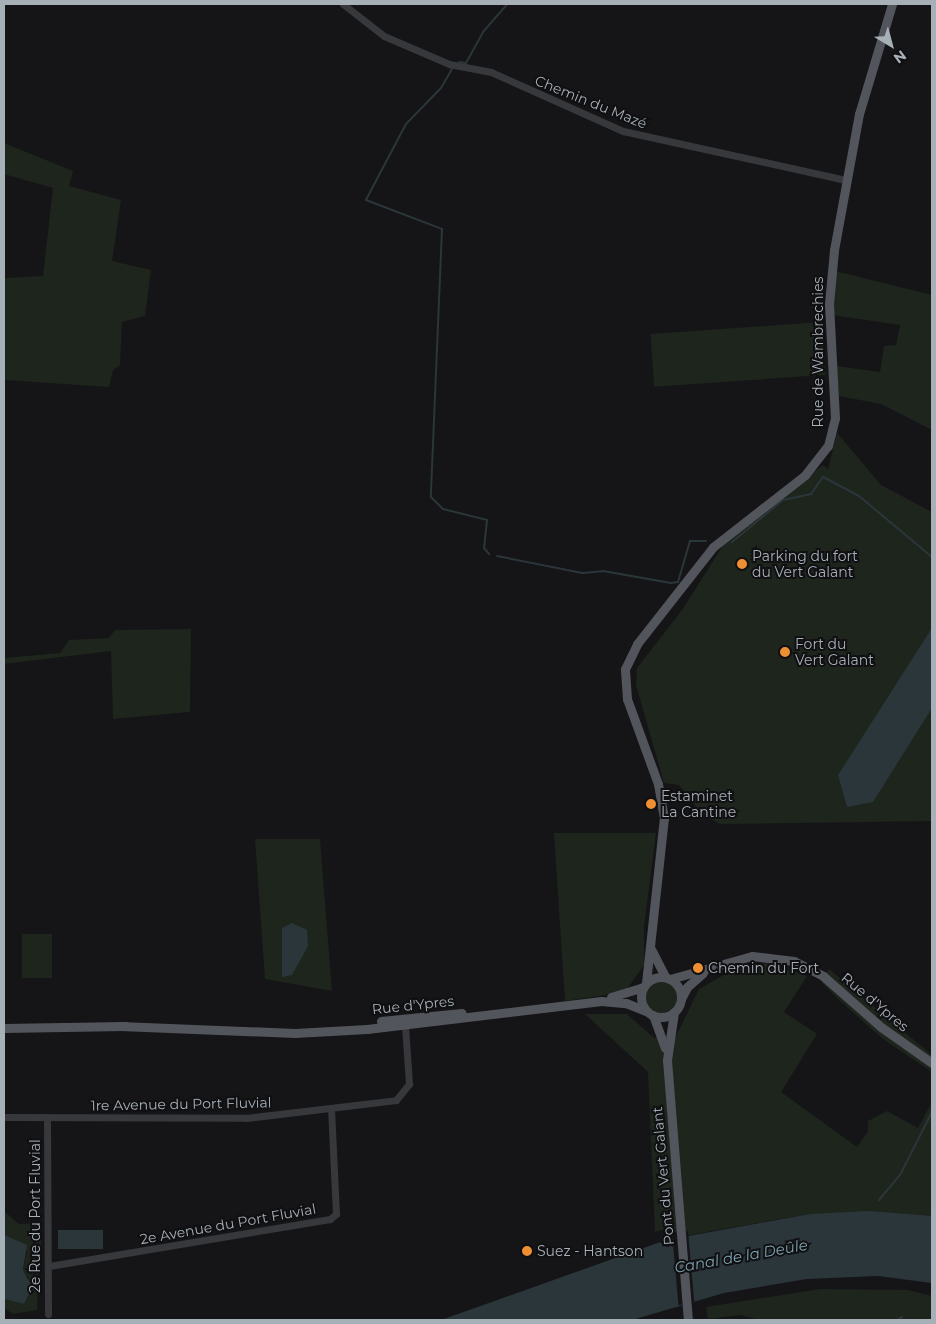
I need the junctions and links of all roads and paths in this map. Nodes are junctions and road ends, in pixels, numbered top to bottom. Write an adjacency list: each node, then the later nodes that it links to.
1 (343, 4): 3 (street, Chemin du Mazé)
2 (892, 4): 3 (main road, Rue de Wambrechies)
3 (846, 180): 4 (main road, Rue de Wambrechies)
4 (649, 939): 6 (main road); 7 (main road, Rue de Wambrechies)
5 (714, 967): 6 (main road, Rue d'Ypres); 8 (main road, Rue d'Ypres); 17 (main road, Rue d'Ypres)
6 (667, 978): 7 (main road); 8 (main road)
7 (645, 985): 9 (main road, Rue d'Ypres); 11 (main road)
8 (681, 999): 10 (main road)
9 (582, 1003): 11 (main road, Rue d'Ypres); 12 (main road, Rue d'Ypres)
10 (674, 1012): 11 (main road); 16 (main road)
11 (649, 1013): 16 (main road)
12 (493, 1014): 13 (main road, Rue d'Ypres); 15 (main road, Rue d'Ypres)
13 (405, 1025): 15 (main road, Rue d'Ypres); 18 (street, 1re Avenue du Port Fluvial)
14 (4, 1028): 15 (main road, Rue d'Ypres)
15 (336, 1030)
16 (667, 1060): 23 (main road, Pont du Vert Galant)
17 (932, 1063)
18 (331, 1109): 20 (street, 1re Avenue du Port Fluvial); 21 (street, 2e Avenue du Port Fluvial)
19 (4, 1117): 20 (street, 1re Avenue du Port Fluvial)
20 (47, 1117): 21 (street, 2e Rue du Port Fluvial)
21 (49, 1266): 22 (street, 2e Rue du Port Fluvial)
22 (48, 1314)
23 (688, 1320)

